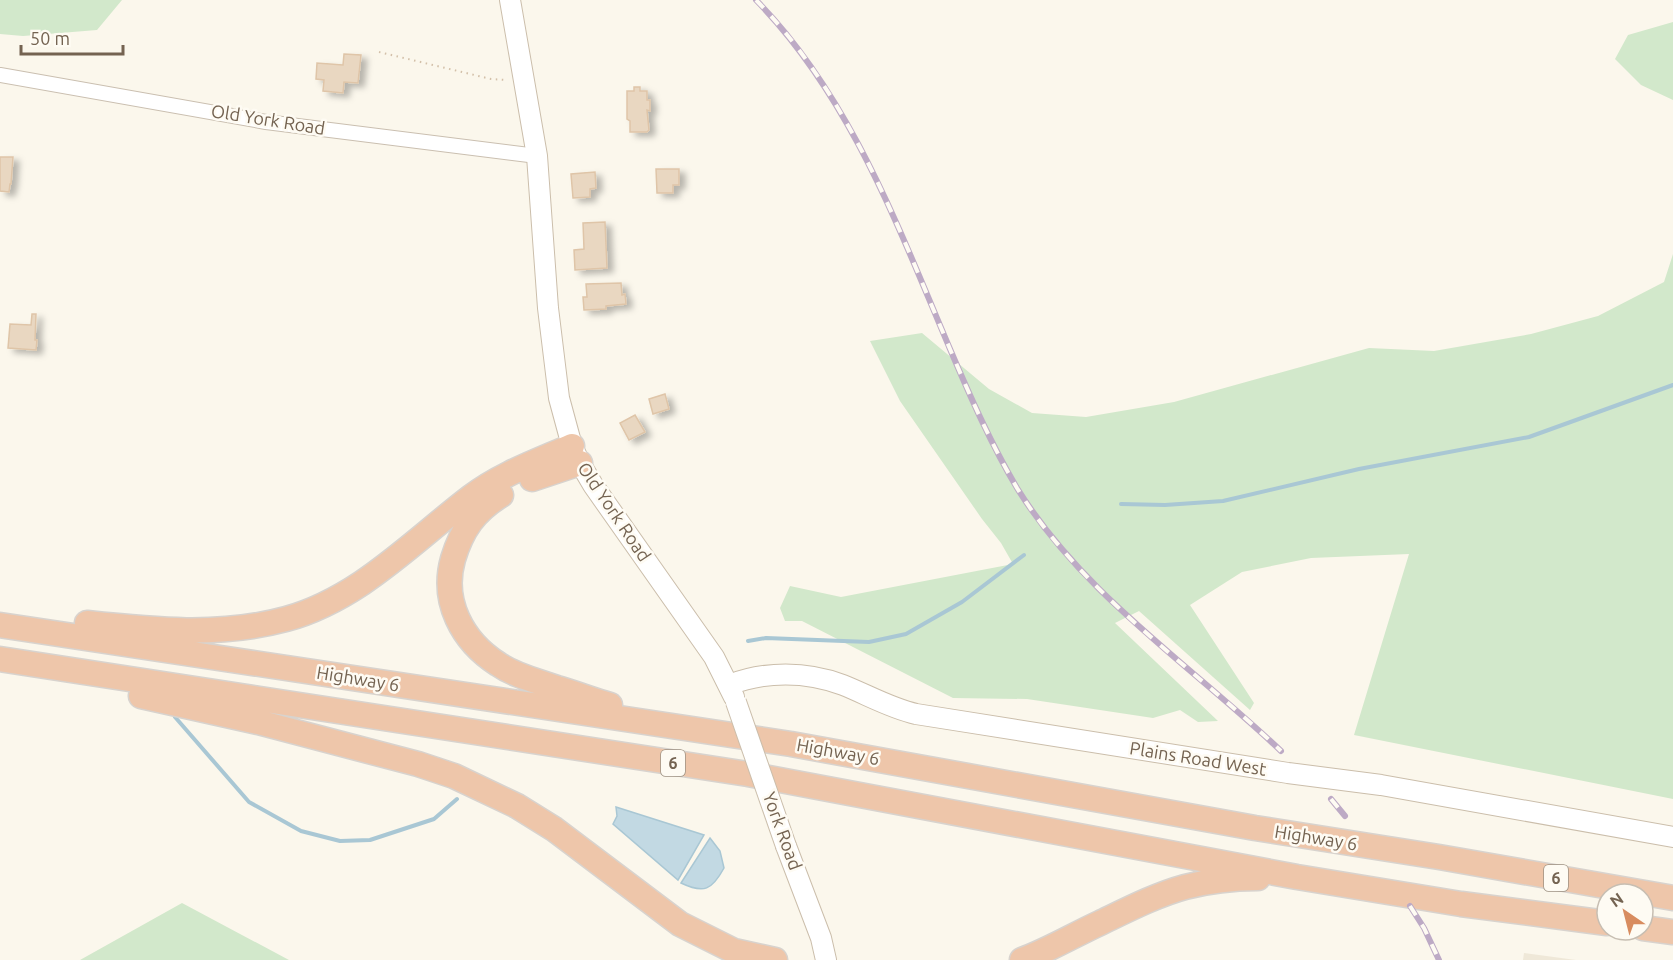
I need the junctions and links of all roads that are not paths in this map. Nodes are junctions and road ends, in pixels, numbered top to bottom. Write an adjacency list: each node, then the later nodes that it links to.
1 (510, 0): 3 (main road, Old York Road)
2 (0, 75): 3 (street, Old York Road)
3 (537, 156): 4 (main road, Old York Road)
4 (576, 454): 5 (highway); 8 (main road, Old York Road); 9 (highway)
5 (0, 618)
6 (0, 625): 9 (highway, Highway 6 / 6)
7 (0, 660): 11 (highway, Highway 6 / 6); 16 (highway)
8 (733, 694): 10 (main road, Plains Road West); 17 (main road, York Road, bridge)
9 (791, 744): 12 (highway, Highway 6 / 6)
10 (1673, 837)
11 (1297, 877): 13 (highway, Highway 6 / 6); 18 (highway)
12 (1673, 898)
13 (1595, 921)
14 (1655, 930): 15 (highway)
15 (1673, 932)
16 (775, 960)
17 (826, 960)
18 (1022, 960)

